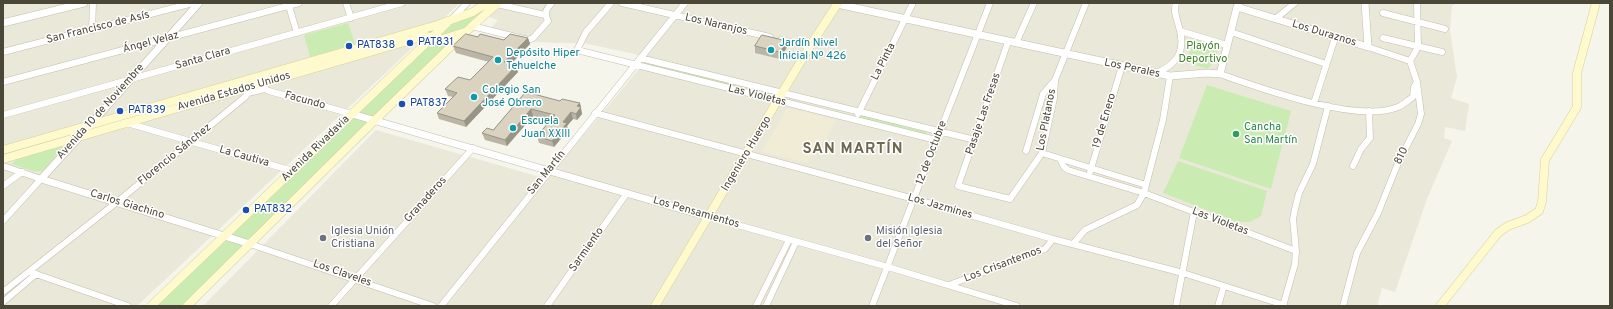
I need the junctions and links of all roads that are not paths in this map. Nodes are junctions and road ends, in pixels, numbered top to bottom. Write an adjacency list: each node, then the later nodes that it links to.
1 (84, 3): 36 (street)
2 (93, 3): 39 (street)
3 (194, 3): 39 (street, San Francisco de Asís)
4 (199, 3): 48 (street, Avenida 10 de Noviembre)
5 (299, 3): 26 (street, Ángel Velaz)
6 (346, 3): 30 (street)
7 (402, 3): 30 (street, Santa Clara)
8 (467, 3): 34 (street)
9 (487, 3): 31 (main road, Avenida Rivadavia)
10 (498, 3): 28 (street); 37 (main road, Avenida Rivadavia)
11 (552, 3): 28 (street)
12 (611, 3): 61 (street, Las Violetas)
13 (622, 3): 29 (street, Los Naranjos)
14 (685, 3): 29 (street, San Martín)
15 (835, 3): 32 (street, Los Perales); 52 (main road, Ingeniero Huergo)
16 (913, 3): 32 (street, La Pinta)
17 (990, 3): 44 (street, 12 de Octubre)
18 (1034, 3): 50 (street)
19 (1086, 3): 57 (street, Los Platanos)
20 (1176, 3): 40 (street)
21 (1295, 3): 33 (street)
22 (1365, 3): 53 (street)
23 (1416, 3): 35 (street)
24 (1596, 3): 146 (main road)
25 (1238, 4): 33 (street, Los Duraznos); 42 (street)
26 (289, 6): 43 (street); 48 (street, Ángel Velaz)
27 (1383, 13): 35 (street)
28 (545, 15): 37 (street)
29 (675, 15): 52 (street, Los Naranjos); 58 (street, San Martín)
30 (351, 18): 43 (street, Santa Clara)
31 (459, 18): 34 (main road, Avenida Rivadavia); 37 (main road)
32 (905, 19): 44 (street, Los Perales); 76 (street, La Pinta)
33 (1275, 19): 46 (street, Los Duraznos)
34 (449, 21): 45 (main road, Avenida Rivadavia); 69 (main road, Avenida Estados Unidos)
35 (1417, 22): 38 (street); 54 (street)
36 (3, 24)
37 (472, 26): 41 (main road, Avenida Rivadavia)
38 (1445, 29)
39 (92, 30): 55 (street, San Francisco de Asís)
40 (1180, 31): 51 (street); 63 (street)
41 (465, 32): 45 (main road, Avenida Estados Unidos); 81 (main road, Avenida Rivadavia)
42 (1231, 32): 51 (street); 60 (street)
43 (297, 33): 66 (street, Santa Clara)
44 (978, 35): 49 (street, Los Perales); 85 (street, 12 de Octubre)
45 (433, 37): 69 (main road, Avenida Estados Unidos); 79 (main road, Avenida Rivadavia)
46 (1335, 38): 53 (street, Los Duraznos); 60 (street)
47 (1383, 38): 54 (street)
48 (167, 39): 66 (street, Avenida 10 de Noviembre); 68 (street, Ángel Velaz)
49 (1008, 42): 50 (street, Los Perales); 88 (street, Pasaje Las Fresas)
50 (1016, 43): 57 (street, Los Perales)
51 (1227, 45): 64 (street)
52 (810, 46): 72 (main road, Ingeniero Huergo)
53 (1368, 47): 59 (street, Los Duraznos)
54 (1418, 47): 56 (street); 59 (street)
55 (3, 52)
56 (1442, 52)
57 (1065, 54): 62 (street, Los Perales); 67 (street, Los Platanos)
58 (640, 58): 61 (street, San Martín); 72 (street, Las Violetas)
59 (1410, 61): 70 (street, 810)
60 (1326, 64): 74 (street)
61 (634, 65): 73 (street, Las Violetas); 78 (street, San Martín)
62 (1122, 66): 63 (street, Los Perales); 100 (street, 19 de Enero)
63 (1155, 74): 65 (street, Los Perales)
64 (1220, 74): 65 (street, Los Perales); 74 (street, Los Perales)
65 (1170, 76): 106 (street)
66 (130, 80): 80 (street, Santa Clara); 84 (street, Avenida 10 de Noviembre)
67 (1055, 80): 92 (street, Los Platanos); 93 (street, Los Platanos)
68 (3, 82)
69 (264, 82): 71 (main road, Avenida Estados Unidos); 79 (street, Facundo)
70 (1417, 82): 77 (street, Los Perales); 145 (street, 810)
71 (246, 87): 83 (main road, Avenida Estados Unidos); 84 (main road, Avenida Estados Unidos); 89 (street, Florencio Sánchez)
72 (783, 94): 73 (main road, Ingeniero Huergo); 76 (street, Las Violetas)
73 (778, 102): 82 (street, Las Violetas); 94 (main road, Ingeniero Huergo)
74 (1314, 103): 75 (street, Los Perales)
75 (1328, 106): 77 (street, Los Perales); 120 (street)
76 (859, 112): 82 (street, La Pinta); 85 (street, Las Violetas)
77 (1368, 112): 98 (street)
78 (595, 113): 94 (street, Los Jazmines); 99 (street, San Martín)
79 (352, 114): 81 (street, Los Pensamientos); 101 (main road, Avenida Rivadavia)
80 (3, 115)
81 (375, 120): 90 (street, Los Pensamientos); 118 (main road, Avenida Rivadavia)
82 (855, 121): 87 (street, Las Violetas)
83 (127, 123): 86 (main road, Avenida Estados Unidos); 89 (street, La Cautiva)
84 (90, 125): 86 (street, Avenida 10 de Noviembre); 91 (main road, Avenida Estados Unidos)
85 (940, 132): 87 (street, 12 de Octubre); 88 (street, Las Violetas)
86 (79, 137): 96 (main road, Avenida Estados Unidos); 104 (street, Avenida 10 de Noviembre)
87 (936, 140): 110 (street, 12 de Octubre)
88 (976, 140): 109 (street, Pasaje Las Fresas)
89 (191, 142): 101 (street, La Cautiva); 111 (street, Florencio Sánchez)
90 (473, 148): 99 (street, Los Pensamientos); 124 (street, Granaderos)
91 (3, 150)
92 (1026, 151)
93 (1042, 153): 95 (street, Las Violetas); 109 (street, Los Platanos)
94 (747, 155): 110 (street, Los Jazmines); 113 (main road, Ingeniero Huergo)
95 (1060, 159): 100 (street, Las Violetas); 103 (street, Las Violetas)
96 (3, 160)
97 (3, 166): 102 (street, Carlos Giachino)
98 (1353, 166)
99 (549, 170): 107 (street, Los Pensamientos); 136 (street, San Martín)
100 (1091, 170): 103 (street, 19 de Enero); 106 (street, Las Violetas)
101 (293, 171): 115 (main road, Avenida Rivadavia)
102 (22, 172): 104 (street, Carlos Giachino); 105 (street)
103 (1089, 177): 108 (street, Las Violetas)
104 (41, 179): 111 (street, Carlos Giachino); 114 (street, Avenida 10 de Noviembre)
105 (3, 186)
106 (1146, 186): 108 (street)
107 (627, 193): 113 (street, Los Pensamientos); 137 (street, Sarmiento)
108 (1144, 193): 112 (street, Las Violetas); 119 (street)
109 (1010, 199)
110 (914, 200): 116 (street, Los Jazmines); 121 (street, 12 de Octubre)
111 (117, 202): 115 (street, Carlos Giachino); 122 (street, Florencio Sánchez)
112 (1194, 212): 120 (street, Las Violetas); 123 (street)
113 (709, 217): 117 (street, Los Pensamientos); 138 (main road, Ingeniero Huergo)
114 (3, 221)
115 (225, 235): 118 (street, Carlos Giachino); 132 (main road, Avenida Rivadavia)
116 (1053, 239): 119 (street, Los Jazmines); 125 (street, Los Crisantemos)
117 (792, 241): 121 (street, Los Pensamientos); 139 (street); 140 (street)
118 (250, 244): 124 (street, Los Claveles); 133 (main road, Avenida Rivadavia)
119 (1073, 244): 123 (street, Los Jazmines)
120 (1296, 251): 144 (street)
121 (888, 267): 125 (street, Los Pensamientos); 130 (street, 12 de Octubre)
122 (33, 273): 127 (street, Florencio Sánchez); 128 (street); 131 (street)
123 (1183, 273): 126 (street, Los Jazmines); 142 (street)
124 (356, 279): 134 (street, Granaderos); 135 (street, Los Claveles)
125 (949, 285): 129 (street, Los Pensamientos)
126 (1224, 286): 143 (street); 144 (street, Los Jazmines)
127 (3, 292)
128 (3, 302)
129 (993, 303): 141 (street, Los Pensamientos)
130 (873, 305)
131 (128, 306)
132 (151, 306)
133 (187, 306)
134 (331, 306)
135 (433, 306)
136 (441, 306)
137 (547, 306)
138 (655, 306)
139 (756, 306)
140 (766, 306)
141 (1017, 306)
142 (1176, 306)
143 (1218, 306)
144 (1283, 306)
145 (1343, 306)
146 (1440, 306)

